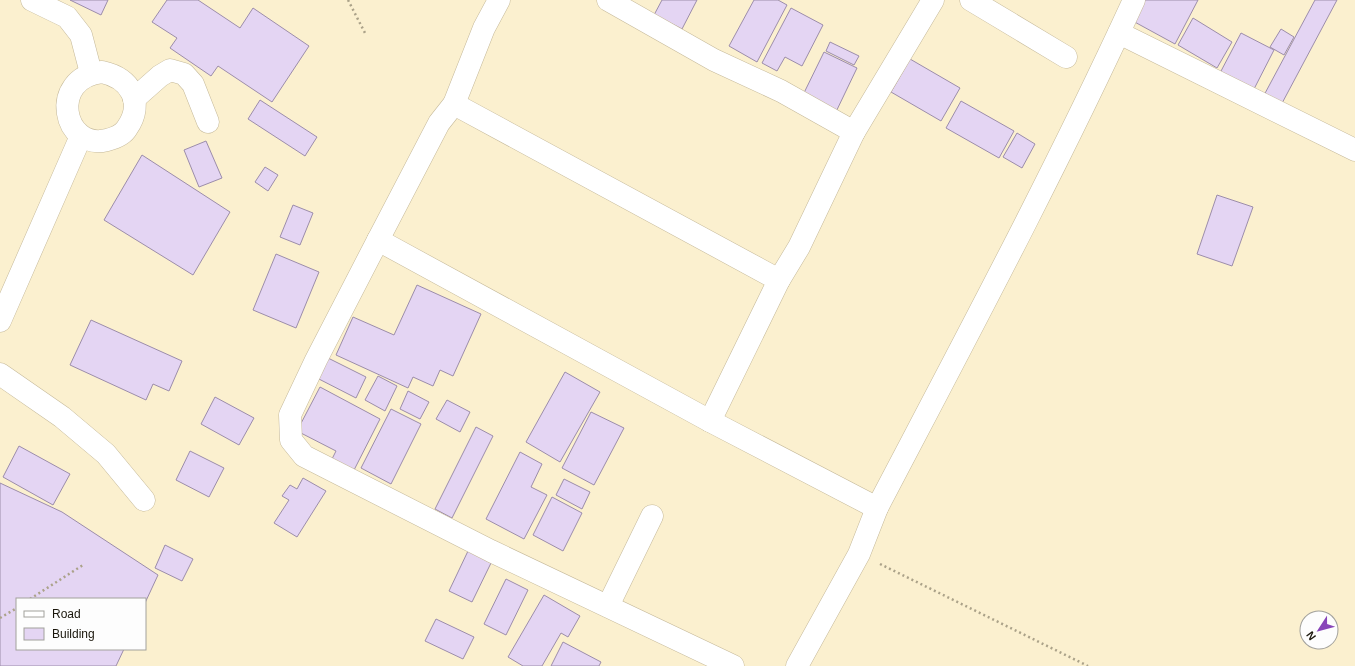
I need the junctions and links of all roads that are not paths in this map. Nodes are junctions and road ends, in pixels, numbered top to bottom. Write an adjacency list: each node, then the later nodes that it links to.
1 (32, 0): 9 (street)
2 (499, 0): 11 (street)
3 (608, 0): 13 (street)
4 (933, 0): 13 (street)
5 (971, 0): 8 (street)
6 (1134, 0): 7 (street)
7 (1119, 33): 15 (street); 22 (street)
8 (1066, 57)
9 (91, 73): 10 (street); 14 (street)
10 (134, 99): 12 (street); 14 (street)
11 (454, 104): 16 (street); 17 (street)
12 (208, 122)
13 (854, 132): 17 (street)
14 (81, 136): 18 (street)
15 (1355, 150)
16 (378, 240): 20 (street); 24 (street)
17 (779, 280): 20 (street)
18 (0, 321)
19 (0, 374): 21 (street)
20 (710, 421): 22 (street)
21 (144, 500)
22 (877, 508): 26 (street)
23 (652, 516): 24 (street)
24 (608, 606): 25 (street)
25 (733, 666)
26 (797, 666)

